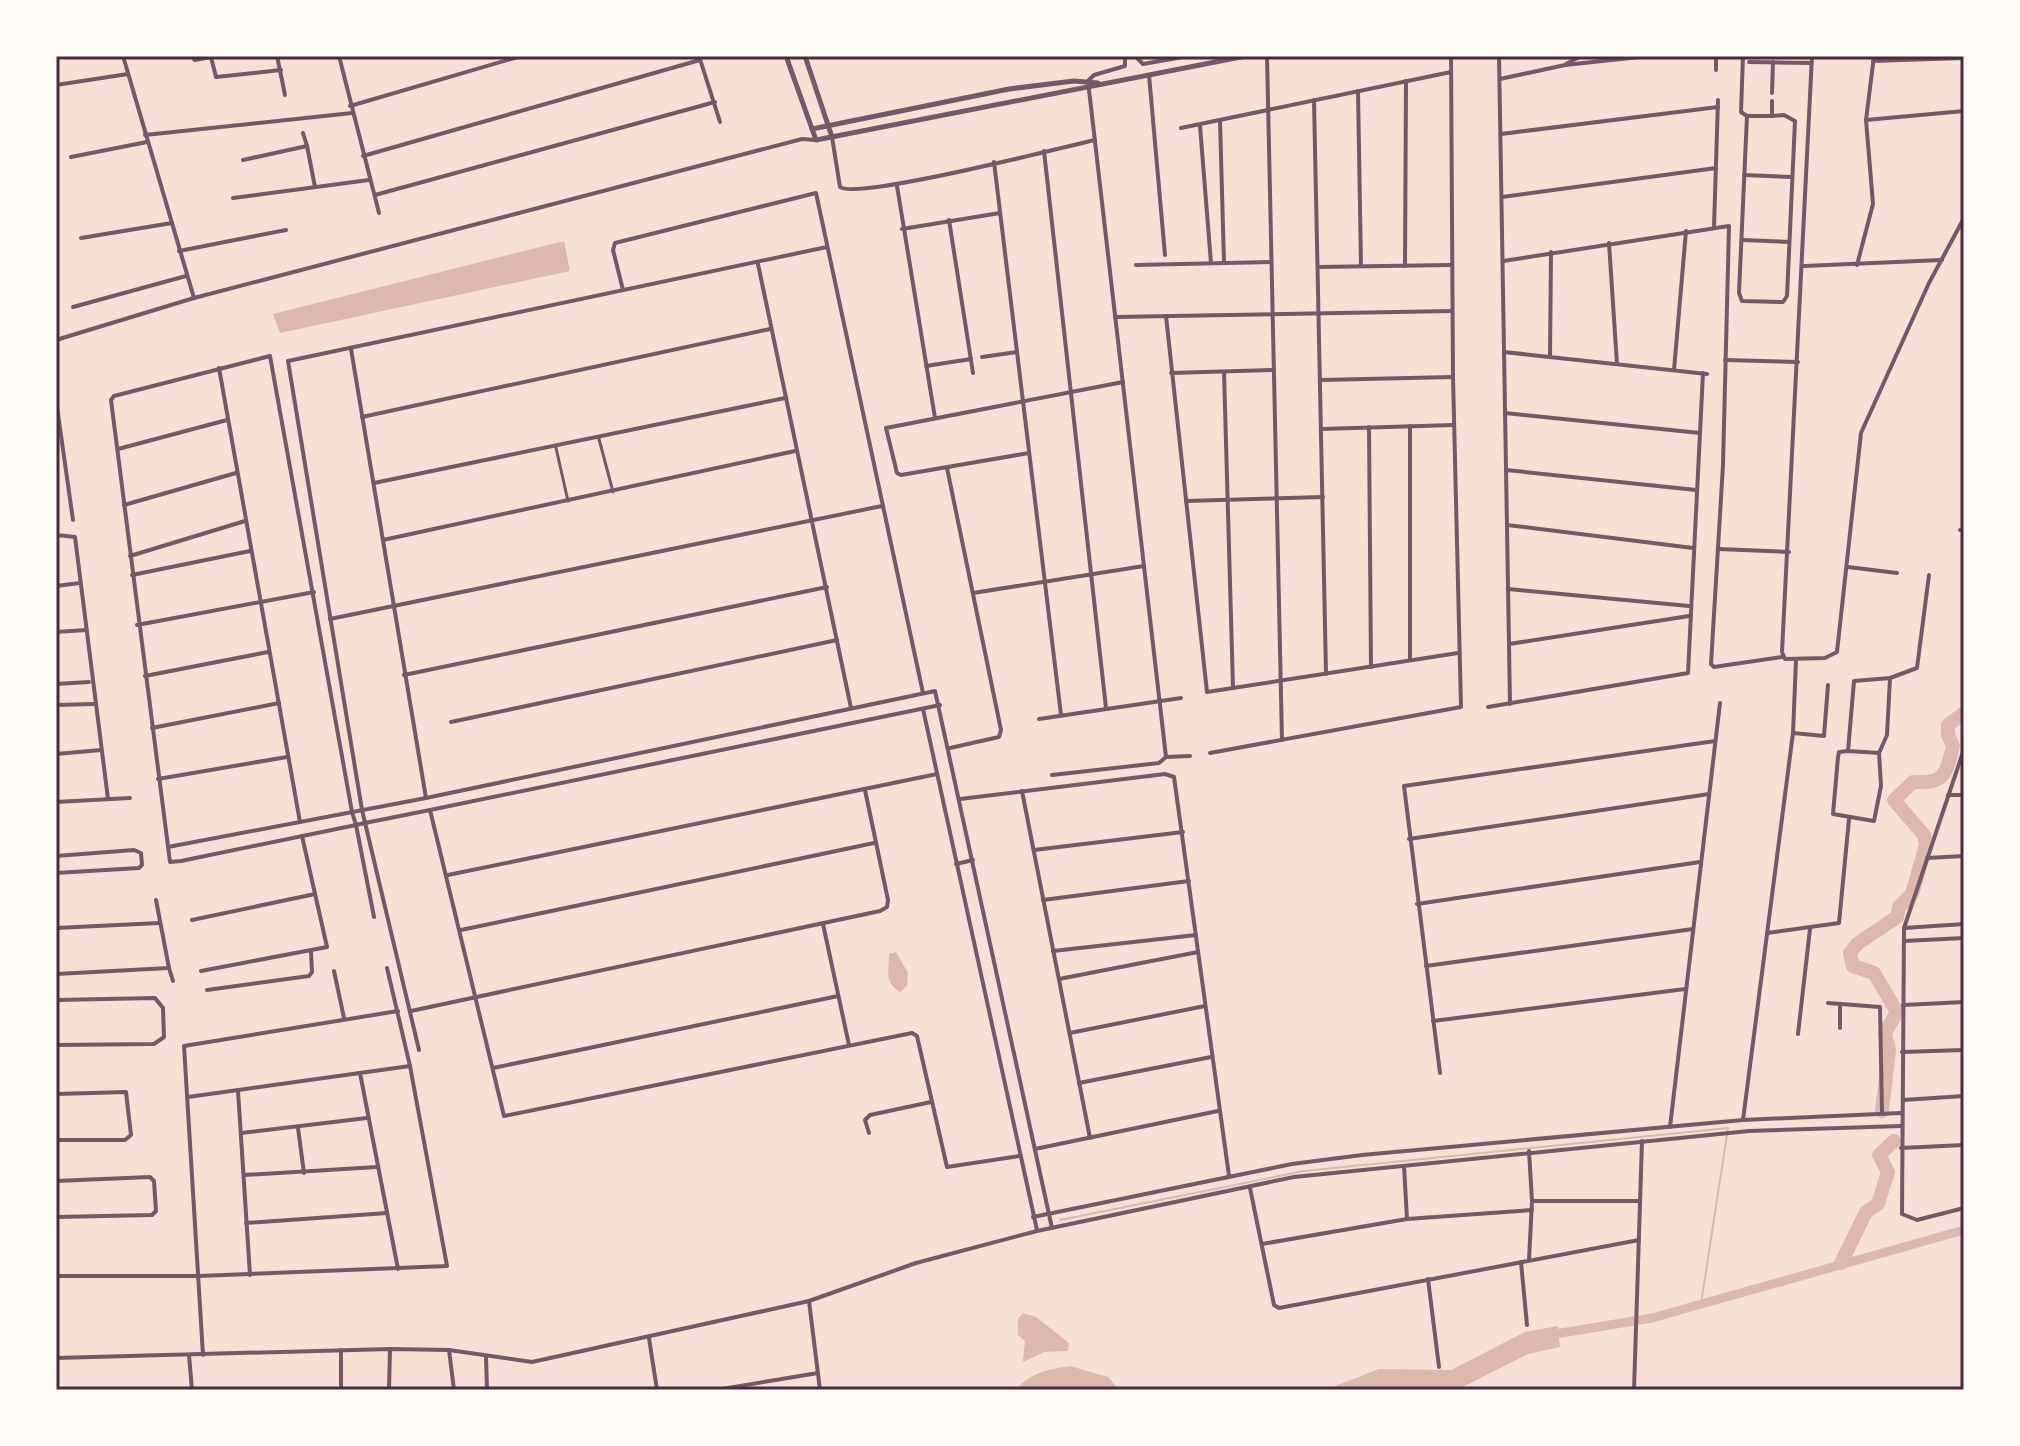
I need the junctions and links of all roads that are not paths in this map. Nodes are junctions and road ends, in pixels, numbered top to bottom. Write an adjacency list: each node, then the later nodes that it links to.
1 (123, 56): 36 (street)
2 (191, 56): 3 (street)
3 (214, 56): 33 (street)
4 (277, 56): 33 (street)
5 (339, 56): 49 (street)
6 (521, 56): 49 (street)
7 (786, 56): 62 (street)
8 (805, 56): 59 (street)
9 (1125, 56): 41 (street)
10 (1135, 56): 21 (street)
11 (1189, 56): 21 (street)
12 (1246, 56): 25 (street)
13 (1267, 56): 51 (street)
14 (1451, 56): 35 (street)
15 (1499, 56): 38 (street)
16 (1581, 56): 31 (street)
17 (1649, 56): 31 (street)
18 (1716, 56): 34 (street)
19 (1743, 56): 54 (street)
20 (1812, 56): 30 (street)
21 (1179, 57): 32 (street)
22 (1906, 57): 23 (street); 27 (street)
23 (1940, 57): 26 (street)
24 (700, 58): 48 (street); 73 (street)
25 (1218, 58): 32 (street)
26 (1964, 58)
27 (1874, 59): 56 (street)
28 (1749, 62): 29 (street)
29 (1773, 62): 30 (street); 43 (street)
30 (1812, 64): 114 (street)
31 (1565, 65): 38 (street)
32 (1181, 69): 37 (street)
33 (281, 70): 44 (street)
34 (1716, 70)
35 (1451, 72): 39 (street); 110 (street)
36 (128, 74): 40 (street); 65 (street)
37 (1149, 75): 41 (street); 102 (street)
38 (1500, 79): 64 (street)
39 (1406, 81): 42 (street); 113 (street)
40 (56, 85)
41 (1088, 85): 59 (street); 66 (street); 69 (street)
42 (1358, 91): 45 (street); 112 (street)
43 (1772, 93)
44 (285, 95)
45 (1314, 100): 51 (street); 115 (street)
46 (1718, 100): 50 (street)
47 (1772, 101): 55 (street)
48 (715, 102): 58 (street); 83 (street)
49 (350, 106): 53 (street)
50 (1718, 107): 64 (street); 77 (street)
51 (1268, 110): 57 (street); 105 (street)
52 (1964, 111): 56 (street)
53 (352, 113): 65 (street); 73 (street)
54 (1747, 116): 55 (street); 78 (street)
55 (1772, 116): 79 (street)
56 (1866, 120): 111 (street)
57 (1220, 121): 60 (street); 108 (street)
58 (720, 122)
59 (830, 125): 62 (street); 66 (street)
60 (1200, 125): 61 (street); 107 (street)
61 (1181, 128)
62 (812, 129): 67 (street); 68 (street)
63 (303, 133): 71 (street)
64 (1501, 134): 84 (street)
65 (145, 135): 70 (street)
66 (832, 137): 68 (street); 81 (street)
67 (802, 139): 68 (street); 118 (street)
68 (816, 140)
69 (1095, 140): 72 (street); 124 (street)
70 (147, 142): 74 (street); 90 (street)
71 (308, 147): 75 (street); 82 (street)
72 (1044, 151): 76 (street); 146 (street)
73 (363, 156): 80 (street)
74 (71, 157)
75 (243, 160)
76 (994, 162): 81 (street); 87 (street)
77 (1716, 168): 84 (street); 91 (street)
78 (1744, 175): 79 (street); 96 (street)
79 (1792, 177): 97 (street)
80 (369, 180): 82 (street); 83 (street)
81 (897, 186): 92 (street)
82 (315, 187): 85 (street)
83 (375, 195): 86 (street)
84 (1502, 197): 104 (street)
85 (233, 198)
86 (379, 213)
87 (1000, 213): 89 (street); 128 (street)
88 (1964, 218): 103 (street)
89 (949, 220): 92 (street); 132 (street)
90 (172, 223): 95 (street); 100 (street)
91 (1714, 227): 94 (street); 133 (street)
92 (902, 229): 136 (street)
93 (286, 230): 100 (street)
94 (1686, 231): 98 (street); 139 (street)
95 (81, 238)
96 (1742, 240): 97 (street); 97 (street)
97 (1789, 242)
98 (1609, 243): 101 (street); 135 (street)
99 (827, 247): 106 (street); 117 (street); 177 (street)
100 (179, 251): 116 (street)
101 (1551, 252): 104 (street); 131 (street)
102 (1165, 255)
103 (1943, 260): 111 (street); 190 (street)
104 (1503, 261): 129 (street)
105 (1271, 262): 108 (street); 121 (street)
106 (758, 263): 117 (street); 125 (street)
107 (1211, 263): 108 (street); 109 (street)
108 (1224, 263)
109 (1136, 265)
110 (1452, 265): 113 (street); 120 (street)
111 (1857, 265): 114 (street)
112 (1361, 266): 113 (street); 115 (street)
113 (1405, 266)
114 (1804, 266): 134 (street)
115 (1318, 267): 122 (street)
116 (186, 276): 118 (street); 119 (street)
117 (623, 290): 127 (street)
118 (194, 298): 126 (street)
119 (73, 307)
120 (1452, 311): 122 (street); 143 (street)
121 (1273, 313): 122 (street); 123 (street); 138 (street)
122 (1319, 313): 144 (street)
123 (1166, 316): 124 (street); 142 (street)
124 (1115, 317): 145 (street)
125 (771, 328): 147 (street); 152 (street)
126 (56, 340)
127 (351, 349): 152 (street); 206 (street)
128 (1017, 352): 130 (street); 149 (street)
129 (1504, 352): 131 (street); 151 (street)
130 (982, 357)
131 (1550, 357): 135 (street)
132 (971, 359): 136 (street); 141 (street)
133 (1725, 360): 134 (street); 185 (street)
134 (1798, 362): 187 (street)
135 (1617, 364): 139 (street)
136 (926, 366): 153 (street)
137 (219, 368): 154 (street); 162 (street); 200 (street)
138 (1274, 370): 140 (street); 172 (street)
139 (1674, 370): 159 (street)
140 (1224, 372): 142 (street); 173 (street)
141 (973, 373)
142 (1171, 373): 175 (street)
143 (1453, 377): 144 (street); 155 (street)
144 (1320, 380): 158 (street)
145 (1123, 382): 146 (street); 189 (street)
146 (1071, 392): 149 (street); 192 (street)
147 (785, 398): 160 (street); 163 (street)
148 (56, 400): 150 (street)
149 (1023, 401): 153 (street); 164 (street)
150 (57, 409): 179 (street)
151 (1505, 413): 159 (street); 166 (street)
152 (362, 417): 168 (street)
153 (935, 418): 165 (street)
154 (227, 420): 162 (street); 167 (street)
155 (1454, 425): 156 (street); 213 (street)
156 (1410, 426): 157 (street); 215 (street)
157 (1369, 427): 158 (street); 217 (street)
158 (1321, 429): 171 (street)
159 (1700, 433): 169 (street)
160 (599, 439): 161 (street); 170 (street)
161 (556, 448): 168 (street); 174 (street)
162 (118, 449): 176 (street)
163 (796, 451): 170 (street); 178 (street)
164 (1029, 453): 165 (street); 195 (street)
165 (947, 468): 201 (street)
166 (1506, 470): 169 (street); 181 (street)
167 (236, 473): 176 (street); 180 (street)
168 (374, 483): 183 (street)
169 (1696, 490): 184 (street)
170 (613, 492): 174 (street)
171 (1323, 497): 172 (street); 218 (street)
172 (1277, 498): 173 (street); 223 (street)
173 (1226, 500): 175 (street); 226 (street)
174 (568, 501): 183 (street)
175 (1186, 501): 226 (street)
176 (124, 505): 188 (street)
177 (882, 506): 178 (street); 227 (street)
178 (810, 519): 198 (street); 203 (street)
179 (73, 520)
180 (245, 521): 186 (street); 188 (street)
181 (1507, 525): 184 (street); 199 (street)
182 (56, 535): 196 (street)
183 (383, 540): 203 (street)
184 (1693, 548): 204 (street)
185 (1718, 549): 187 (street); 214 (street)
186 (250, 551): 193 (street); 202 (street)
187 (1789, 552): 214 (street)
188 (130, 556): 193 (street)
189 (1144, 566): 192 (street); 229 (street)
190 (1848, 567): 191 (street); 216 (street)
191 (1897, 573)
192 (1091, 574): 195 (street); 238 (street)
193 (132, 575): 207 (street)
194 (1929, 575): 221 (street)
195 (1045, 582): 201 (street); 240 (street)
196 (80, 583): 197 (street); 208 (street)
197 (56, 586)
198 (827, 587): 210 (street); 219 (street)
199 (1508, 589): 204 (street); 211 (street)
200 (314, 592): 202 (street); 274 (street)
201 (973, 593): 249 (street)
202 (258, 602): 207 (street); 212 (street)
203 (393, 606): 206 (street); 219 (street)
204 (1689, 606): 205 (street)
205 (1689, 616): 211 (street); 233 (street)
206 (330, 619): 272 (street)
207 (137, 625): 220 (street)
208 (87, 630): 209 (street); 222 (street)
209 (56, 632)
210 (837, 640): 235 (street); 242 (street)
211 (1509, 644): 233 (street)
212 (268, 652): 220 (street); 230 (street)
213 (1458, 653): 215 (street); 246 (street)
214 (1783, 657): 216 (street)
215 (1410, 660): 217 (street)
216 (1796, 660): 244 (street)
217 (1371, 667): 218 (street)
218 (1326, 674): 223 (street)
219 (404, 675): 268 (street)
220 (144, 676): 243 (street)
221 (1890, 678): 252 (street); 254 (street)
222 (91, 681): 224 (street); 232 (street)
223 (1281, 681): 226 (street); 246 (street)
224 (56, 684)
225 (1828, 685): 244 (street)
226 (1233, 688)
227 (923, 693): 235 (street); 236 (street)
228 (1181, 698): 229 (street)
229 (1159, 700): 238 (street); 258 (street)
230 (279, 703): 243 (street); 257 (street)
231 (1720, 703): 247 (street)
232 (94, 704): 234 (street); 251 (street)
233 (1510, 704): 237 (street)
234 (56, 705)
235 (850, 705): 245 (street)
236 (940, 705): 239 (street); 249 (street)
237 (1488, 707)
238 (1106, 708): 240 (street)
239 (923, 709): 248 (street); 259 (street)
240 (1061, 715): 241 (street)
241 (1039, 719)
242 (451, 722)
243 (151, 729): 261 (street)
244 (1793, 733): 308 (street)
245 (737, 734): 248 (street); 268 (street)
246 (1282, 740): 253 (street)
247 (1715, 741): 264 (street); 281 (street)
248 (740, 747): 273 (street)
249 (950, 748): 270 (street)
250 (1964, 749): 265 (street)
251 (102, 750): 255 (street); 269 (street)
252 (1848, 751): 254 (street); 275 (street)
253 (1210, 753)
254 (1879, 753): 275 (street)
255 (56, 754)
256 (1190, 756): 258 (street)
257 (287, 757): 261 (street); 276 (street)
258 (1166, 757): 260 (street)
259 (937, 774): 262 (street); 290 (street)
260 (1052, 775)
261 (158, 779): 283 (street)
262 (865, 790): 282 (street); 292 (street)
263 (1022, 790): 270 (street); 279 (street); 284 (street)
264 (1709, 794): 281 (street); 289 (street)
265 (1948, 795): 266 (street); 287 (street)
266 (1964, 795)
267 (130, 798): 269 (street)
268 (426, 798): 272 (street)
269 (108, 799): 271 (street)
270 (960, 799): 288 (street)
271 (56, 802)
272 (362, 810): 274 (street); 277 (street)
273 (430, 810): 277 (street); 292 (street)
274 (352, 812): 276 (street); 278 (street)
275 (1849, 819): 306 (street)
276 (300, 822): 283 (street)
277 (365, 823): 278 (street); 333 (street)
278 (356, 825): 280 (street); 298 (street)
279 (1183, 832): 284 (street); 293 (street)
280 (302, 836): 283 (street); 294 (street)
281 (1409, 839): 297 (street)
282 (874, 843): 301 (street); 307 (street)
283 (167, 848)
284 (1033, 850): 296 (street)
285 (56, 856): 291 (street)
286 (1964, 856): 287 (street)
287 (1927, 858): 304 (street)
288 (973, 860): 290 (street); 374 (street)
289 (1701, 862): 297 (street); 305 (street)
290 (955, 864): 376 (street)
291 (56, 873)
292 (448, 875): 307 (street)
293 (1189, 881): 296 (street); 309 (street)
294 (315, 894): 299 (street); 313 (street)
295 (156, 900): 300 (street)
296 (1043, 900): 312 (street)
297 (1417, 904): 315 (street)
298 (374, 917)
299 (192, 920)
300 (159, 923): 303 (street); 316 (street)
301 (823, 924): 325 (street); 326 (street)
302 (1964, 924): 304 (street)
303 (56, 928)
304 (1904, 928): 311 (street)
305 (1693, 929): 315 (street); 323 (street)
306 (1810, 929): 308 (street); 339 (street)
307 (461, 930): 326 (street)
308 (1767, 933): 362 (street)
309 (1196, 935): 312 (street); 314 (street)
310 (1964, 938): 311 (street)
311 (1904, 941): 331 (street)
312 (1053, 951): 321 (street)
313 (311, 952): 318 (street); 324 (street)
314 (1198, 952): 321 (street); 332 (street)
315 (1426, 966): 336 (street)
316 (169, 968): 320 (street); 322 (street)
317 (387, 968): 334 (street)
318 (201, 971)
319 (334, 971): 335 (street)
320 (56, 974)
321 (1059, 979): 338 (street)
322 (173, 981)
323 (1686, 988): 336 (street); 364 (street)
324 (207, 990)
325 (838, 996): 341 (street); 347 (street)
326 (475, 997): 333 (street); 347 (street)
327 (56, 1000): 340 (street)
328 (1964, 1002): 331 (street)
329 (1828, 1003): 330 (street)
330 (1840, 1004): 337 (street); 358 (street)
331 (1903, 1005): 344 (street)
332 (1205, 1006): 338 (street); 345 (street)
333 (413, 1010): 342 (street)
334 (398, 1011): 335 (street); 346 (street)
335 (344, 1018): 354 (street)
336 (1433, 1021): 349 (street)
337 (1840, 1028)
338 (1069, 1033): 350 (street)
339 (1798, 1034)
340 (56, 1045)
341 (849, 1045): 347 (street); 356 (street)
342 (419, 1050)
343 (1964, 1050): 344 (street)
344 (1902, 1052): 355 (street)
345 (1211, 1057): 350 (street); 357 (street)
346 (410, 1066): 348 (street); 402 (street)
347 (493, 1068)
348 (360, 1073): 351 (street); 360 (street)
349 (1440, 1073)
350 (1079, 1083): 369 (street)
351 (238, 1091): 354 (street); 367 (street)
352 (56, 1094): 370 (street)
353 (1964, 1096): 355 (street)
354 (188, 1097): 405 (street)
355 (1901, 1100): 359 (street)
356 (931, 1102): 368 (street); 376 (street)
357 (1218, 1111): 369 (street); 382 (street)
358 (1882, 1113): 359 (street); 361 (street)
359 (1901, 1113): 363 (street)
360 (367, 1118): 365 (street); 378 (street)
361 (1775, 1118): 362 (street); 366 (street)
362 (1743, 1120): 364 (street)
363 (1901, 1126): 366 (street); 373 (street)
364 (1670, 1127): 379 (street)
365 (298, 1128): 367 (street); 380 (street)
366 (1775, 1129): 371 (street)
367 (241, 1133): 381 (street)
368 (869, 1133)
369 (1090, 1138): 374 (street)
370 (56, 1140)
371 (1642, 1140): 375 (street); 387 (street)
372 (1964, 1145): 373 (street)
373 (1901, 1148): 388 (street)
374 (1035, 1149): 391 (street)
375 (1529, 1151): 377 (street); 386 (street)
376 (1019, 1156): 393 (street)
377 (1404, 1165): 384 (street); 394 (street)
378 (377, 1167): 380 (street); 390 (street)
379 (1262, 1170): 382 (street); 384 (street)
380 (304, 1173): 381 (street)
381 (243, 1175): 395 (street)
382 (1229, 1176): 391 (street)
383 (56, 1181): 392 (street)
384 (1265, 1184): 385 (street)
385 (1250, 1188): 396 (street); 399 (street)
386 (1532, 1201): 387 (street); 389 (street)
387 (1640, 1201): 398 (street)
388 (1964, 1208)
389 (1532, 1210): 394 (street); 400 (street)
390 (387, 1213): 395 (street); 402 (street)
391 (1048, 1213): 393 (street); 396 (street)
392 (56, 1217)
393 (1033, 1217): 397 (street)
394 (1407, 1219): 399 (street)
395 (246, 1223): 403 (street)
396 (1052, 1228): 397 (street)
397 (1037, 1231): 407 (street)
398 (1639, 1240): 400 (street); 427 (street)
399 (1262, 1244): 406 (street)
400 (1529, 1260): 401 (street)
401 (1521, 1262): 406 (street); 408 (street)
402 (398, 1269): 403 (street)
403 (250, 1275): 405 (street)
404 (56, 1276): 405 (street)
405 (199, 1276): 414 (street)
406 (1428, 1279): 417 (street)
407 (809, 1301): 409 (street); 418 (street)
408 (1527, 1325)
409 (649, 1338): 415 (street); 424 (street)
410 (390, 1349): 411 (street); 412 (street); 421 (street)
411 (341, 1350): 414 (street); 420 (street)
412 (449, 1350): 415 (street); 422 (street)
413 (189, 1355): 414 (street); 416 (street); 419 (street)
414 (203, 1355)
415 (486, 1355): 423 (street)
416 (56, 1358)
417 (1439, 1367)
418 (818, 1373): 425 (street); 426 (street)
419 (192, 1390)
420 (341, 1390)
421 (389, 1390)
422 (454, 1390)
423 (487, 1390)
424 (657, 1390)
425 (716, 1390)
426 (820, 1390)
427 (1634, 1390)

